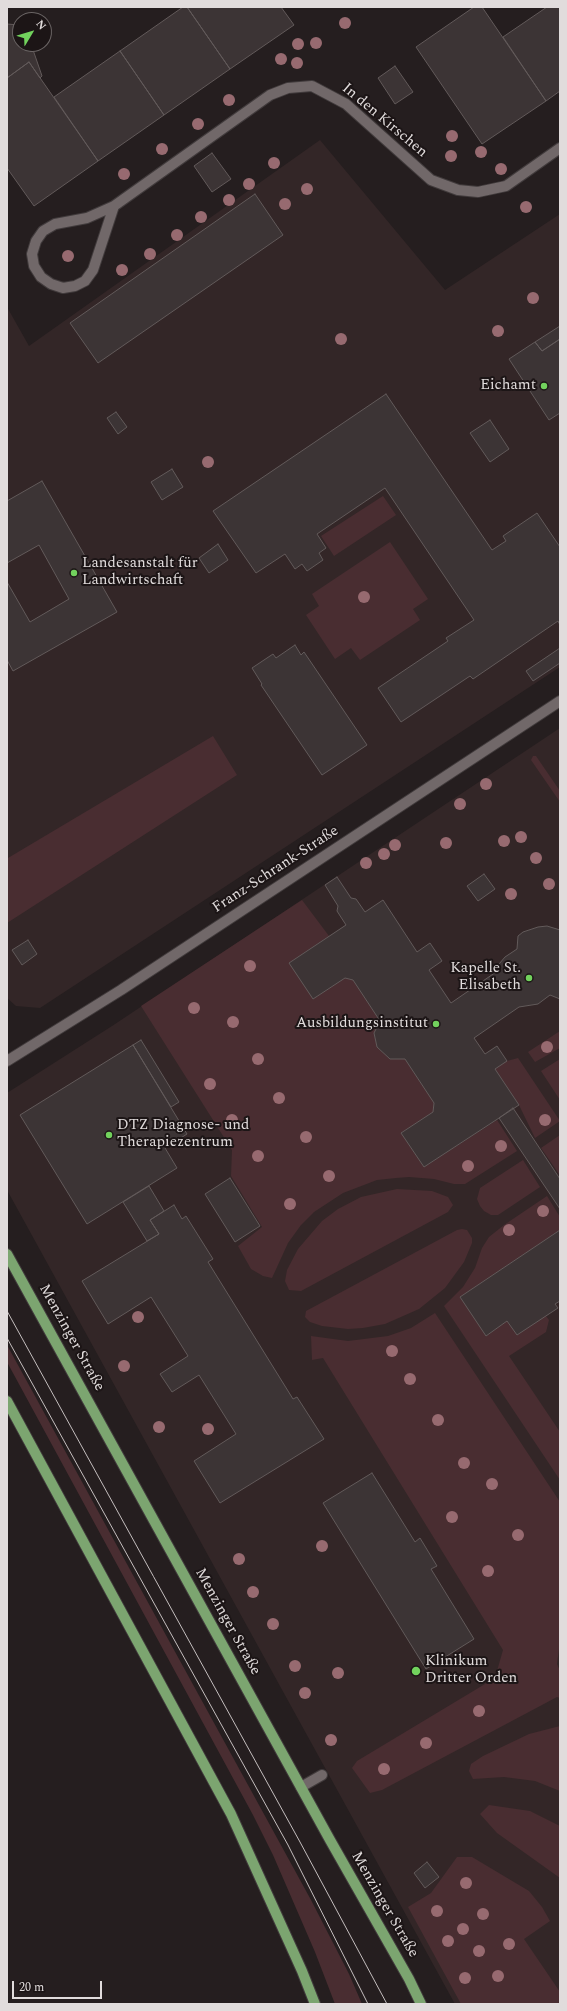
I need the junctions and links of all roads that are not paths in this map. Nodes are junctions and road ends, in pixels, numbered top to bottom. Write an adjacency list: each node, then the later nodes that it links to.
1 (560, 148): 2 (street, In den Kirschen)
2 (114, 206): 2 (street, In den Kirschen)
3 (560, 701): 4 (street, Franz-Schrank-Straße)
4 (7, 1061)
5 (7, 1254): 8 (main road, Menzinger Straße)
6 (7, 1401): 9 (main road)
7 (322, 1775): 8 (street)
8 (300, 1787): 10 (main road, Menzinger Straße)
9 (315, 2004)
10 (421, 2004)

